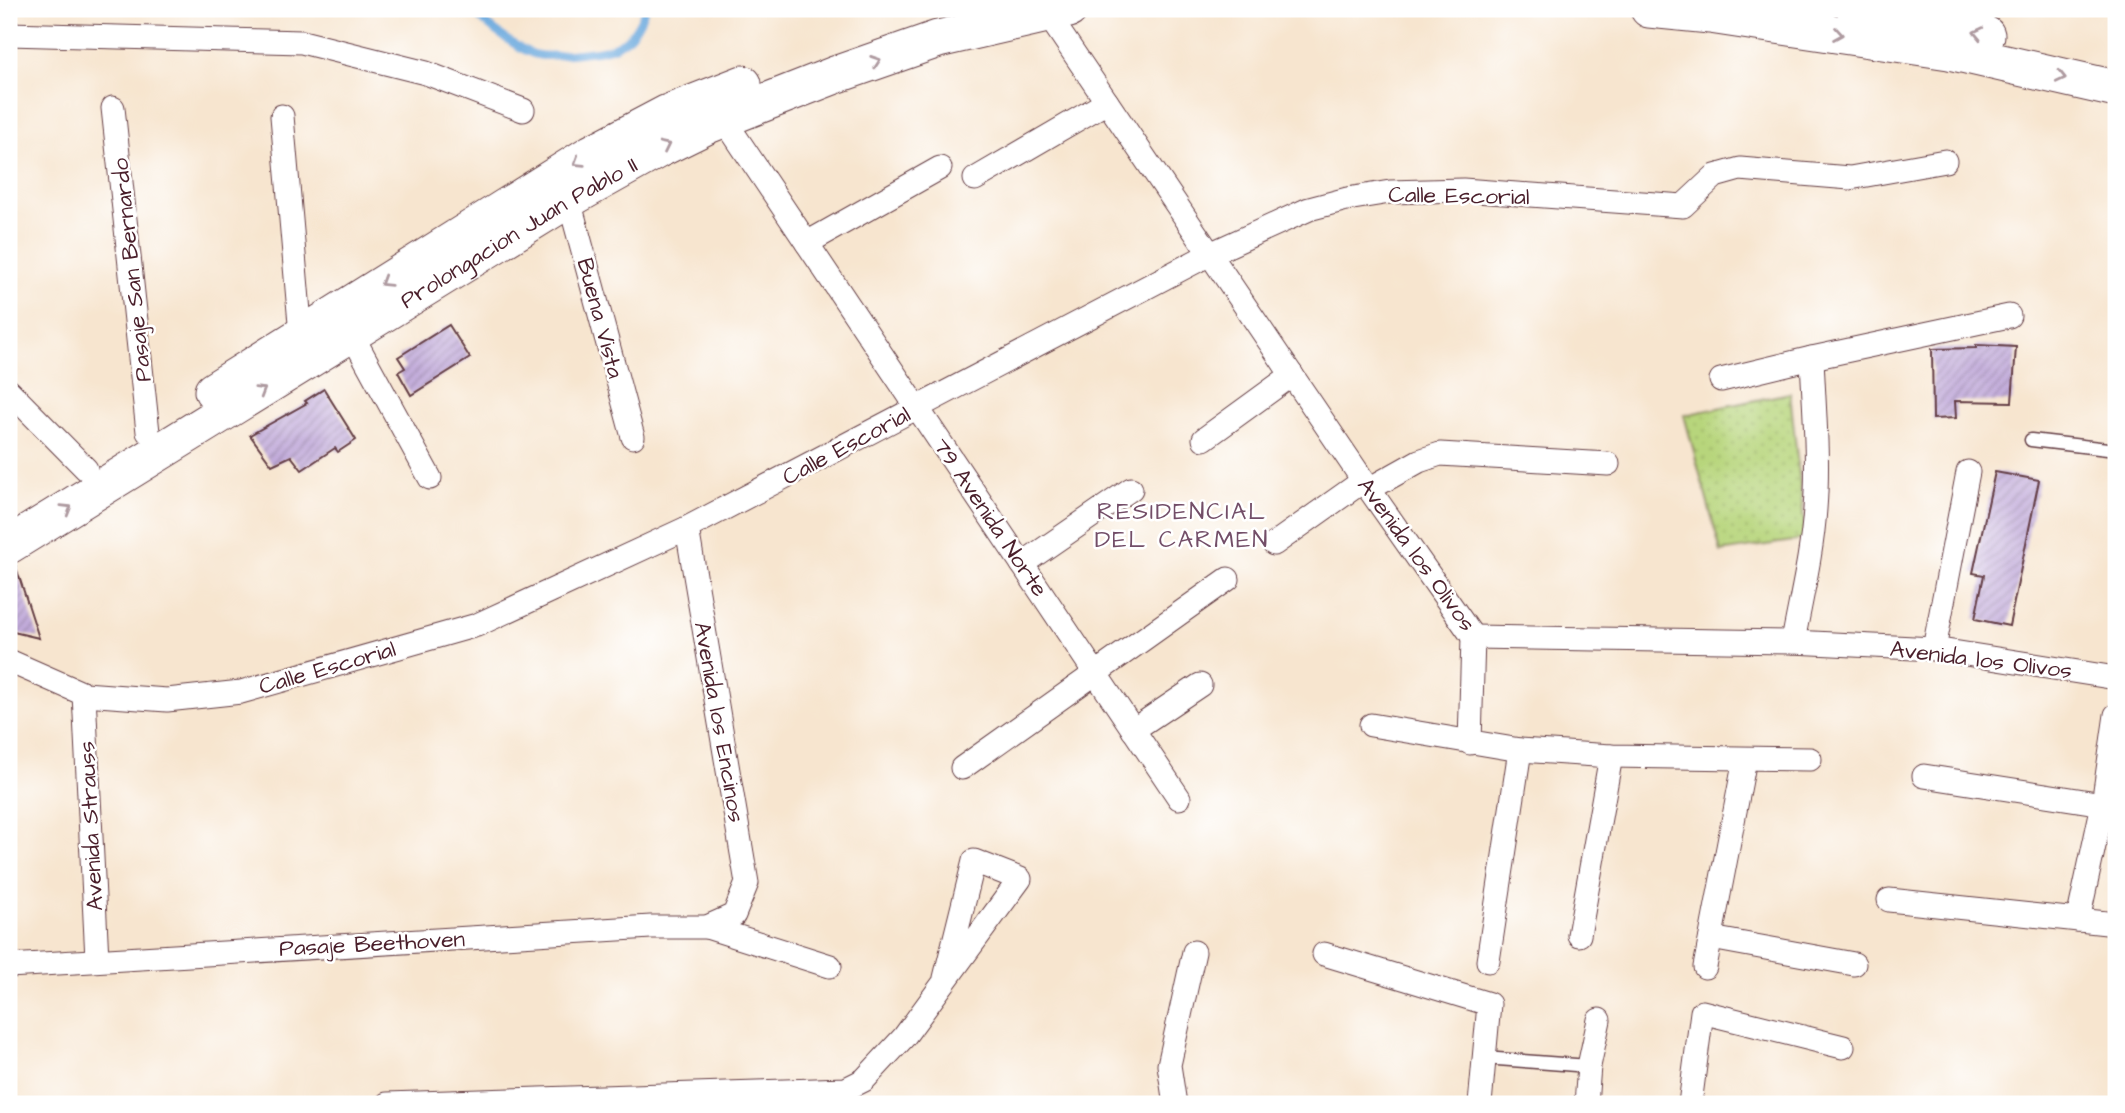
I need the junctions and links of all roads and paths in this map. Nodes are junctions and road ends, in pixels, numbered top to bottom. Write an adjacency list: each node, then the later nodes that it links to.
1 (959, 9): 10 (main road, Prolongacion Juan Pablo II)
2 (1649, 9): 7 (main road, one-way to 7)
3 (1855, 9): 6 (main road, one-way to 3)
4 (1054, 10): 8 (street, Avenida los Olivos); 10 (main road, Prolongacion Juan Pablo II, one-way to 4)
5 (9, 34): 11 (street)
6 (2116, 64)
7 (2116, 89)
8 (1108, 103): 15 (street); 18 (street, Avenida los Olivos)
9 (113, 108): 27 (street, Pasaje San Bernardo)
10 (716, 108): 16 (main road, Prolongacion Juan Pablo II, one-way to 10); 17 (street, 79 Avenida Norte); 20 (main road, Prolongacion Juan Pablo II, one-way to 20)
11 (523, 110)
12 (282, 116): 20 (street)
13 (1945, 160): 18 (street, Calle Escorial)
14 (940, 168): 17 (street)
15 (975, 179)
16 (569, 200): 21 (main road, Prolongacion Juan Pablo II); 28 (street, Buena Vista)
17 (807, 243): 26 (street, 79 Avenida Norte)
18 (1210, 254): 23 (street, Avenida los Olivos); 26 (street, Calle Escorial)
19 (2009, 317): 22 (street)
20 (301, 335): 27 (main road, Prolongacion Juan Pablo II)
21 (352, 335): 35 (street); 41 (main road, Prolongacion Juan Pablo II, one-way to 21)
22 (1812, 358): 24 (street); 45 (street)
23 (1292, 375): 29 (street); 36 (street, Avenida los Olivos)
24 (1721, 380)
25 (9, 391): 33 (street)
26 (917, 407): 39 (street, Calle Escorial); 42 (street, 79 Avenida Norte)
27 (148, 432): 33 (main road, Prolongacion Juan Pablo II)
28 (633, 436)
29 (1204, 439)
30 (2031, 440): 31 (lane)
31 (2116, 450)
32 (1608, 464): 36 (street)
33 (86, 469): 38 (main road, Prolongacion Juan Pablo II)
34 (1968, 472): 46 (street)
35 (429, 478)
36 (1366, 485): 40 (street); 44 (street, Avenida los Olivos)
37 (1131, 489): 42 (street)
38 (9, 515)
39 (687, 528): 51 (street, Calle Escorial); 65 (street, Avenida los Encinos)
40 (1274, 544)
41 (9, 545)
42 (1022, 564): 48 (street, 79 Avenida Norte)
43 (1228, 579): 48 (street)
44 (1473, 637): 45 (street, Avenida los Olivos); 55 (street)
45 (1793, 642): 46 (street, Avenida los Olivos)
46 (1934, 649): 49 (street, Avenida los Olivos)
47 (9, 661): 51 (street, Calle Escorial)
48 (1095, 672): 54 (street, 79 Avenida Norte); 60 (street)
49 (2116, 678)
50 (1200, 685): 54 (street)
51 (84, 694): 73 (street, Avenida Strauss)
52 (2116, 715): 63 (street)
53 (1371, 725): 55 (street)
54 (1133, 730): 62 (street, 79 Avenida Norte)
55 (1470, 743): 56 (street)
56 (1520, 750): 57 (street); 74 (street)
57 (1611, 756): 58 (street); 69 (street)
58 (1745, 759): 59 (street); 70 (street)
59 (1810, 759)
60 (962, 768)
61 (1924, 776): 63 (street)
62 (1179, 798)
63 (2110, 805): 66 (street)
64 (1889, 900): 66 (street)
65 (734, 915): 68 (street, Pasaje Beethoven)
66 (2078, 920): 67 (street)
67 (2116, 924)
68 (707, 926): 73 (street, Pasaje Beethoven); 77 (street)
69 (1579, 936)
70 (1711, 938): 75 (street); 78 (street)
71 (1194, 951): 87 (street)
72 (1324, 954): 82 (street)
73 (97, 959): 76 (street, Pasaje Beethoven)
74 (1488, 961)
75 (1854, 964)
76 (9, 966)
77 (830, 966)
78 (1705, 967)
79 (945, 978): 79 (street); 84 (street)
80 (1599, 1020): 83 (street)
81 (1843, 1047): 90 (street)
82 (1484, 1058): 83 (lane); 88 (street)
83 (1589, 1066): 89 (street)
84 (757, 1098): 85 (street)
85 (524, 1102): 86 (street)
86 (387, 1104)
87 (1175, 1104)
88 (1480, 1104)
89 (1586, 1104)
90 (1690, 1104)

